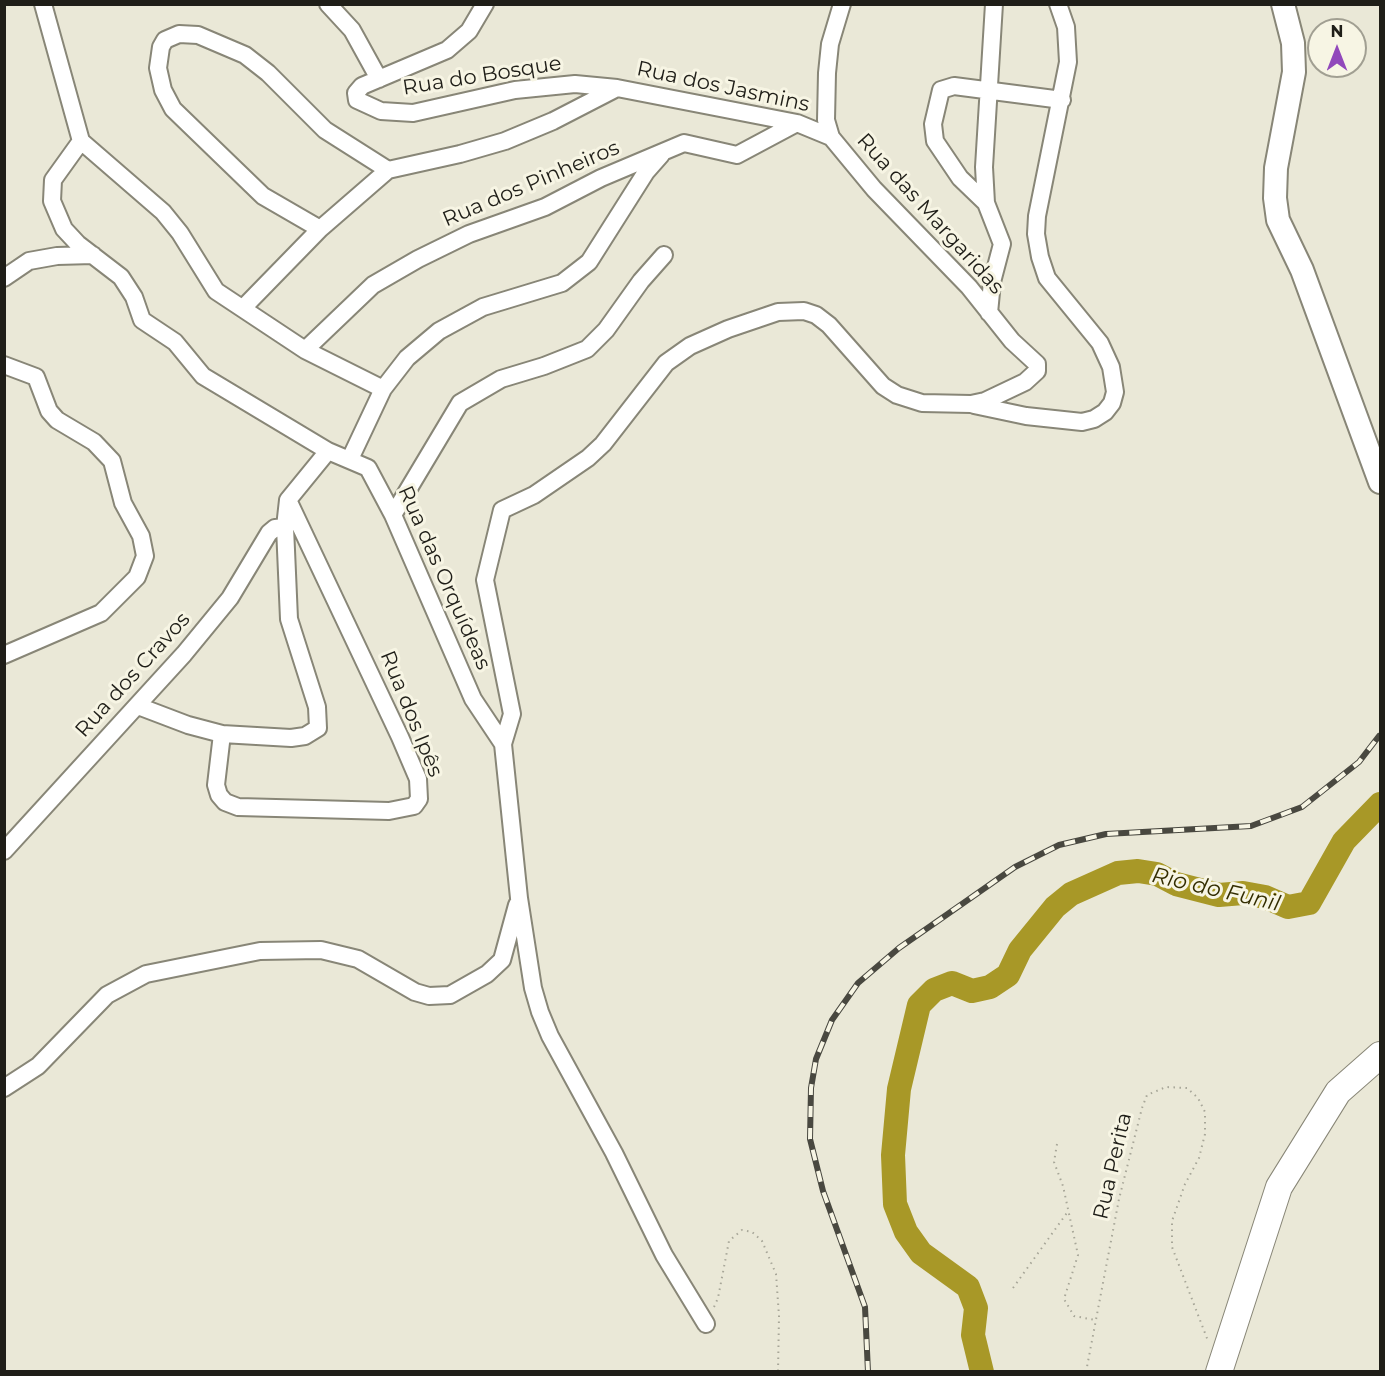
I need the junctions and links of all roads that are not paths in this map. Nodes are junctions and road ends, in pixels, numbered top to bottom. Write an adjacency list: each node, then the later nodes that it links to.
1 (43, 4): 14 (street)
2 (328, 4): 8 (street, Rua do Bosque)
3 (842, 4): 13 (street, Rua das Margaridas)
4 (994, 4): 10 (street)
5 (1058, 4): 11 (street)
6 (1283, 4): 30 (street)
7 (486, 6): 8 (street, Rua do Bosque)
8 (379, 79): 9 (street, Rua do Bosque)
9 (616, 88): 12 (street, Rua dos Jasmins); 16 (street, Rua dos Jasmins)
10 (988, 89): 11 (street); 17 (street); 17 (street)
11 (1062, 100): 27 (street)
12 (797, 123): 13 (street, Rua dos Jasmins); 15 (street, Rua dos Pinheiros)
13 (831, 137): 23 (street, Rua das Margaridas)
14 (81, 141): 19 (street, Rua das Orquídeas); 22 (street)
15 (666, 150): 24 (street, Rua dos Pinheiros); 26 (street)
16 (388, 170): 18 (street, Rua dos Jasmins); 18 (street)
17 (987, 202): 23 (street)
18 (320, 229): 22 (street, Rua dos Jasmins)
19 (93, 255): 21 (street); 28 (street, Rua das Orquídeas)
20 (664, 255): 32 (street)
21 (4, 278)
22 (243, 308): 24 (street)
23 (989, 313): 27 (street, Rua das Margaridas)
24 (305, 350): 26 (street)
25 (4, 365): 34 (street)
26 (383, 389): 29 (street)
27 (971, 404): 37 (street)
28 (328, 451): 29 (street, Rua das Orquídeas); 31 (street)
29 (350, 459): 32 (street, Rua das Orquídeas)
30 (1380, 482)
31 (288, 500): 33 (street); 36 (street, Rua dos Ipês)
32 (393, 515): 37 (street, Rua das Orquídeas)
33 (285, 527): 35 (street, Rua dos Cravos); 36 (street)
34 (4, 655)
35 (138, 706): 36 (street); 38 (street, Rua dos Cravos)
36 (222, 734)
37 (503, 744): 39 (street)
38 (4, 851)
39 (519, 898): 41 (street); 42 (street)
40 (1380, 1055): 43 (main road)
41 (4, 1088)
42 (706, 1324)
43 (1220, 1371)

